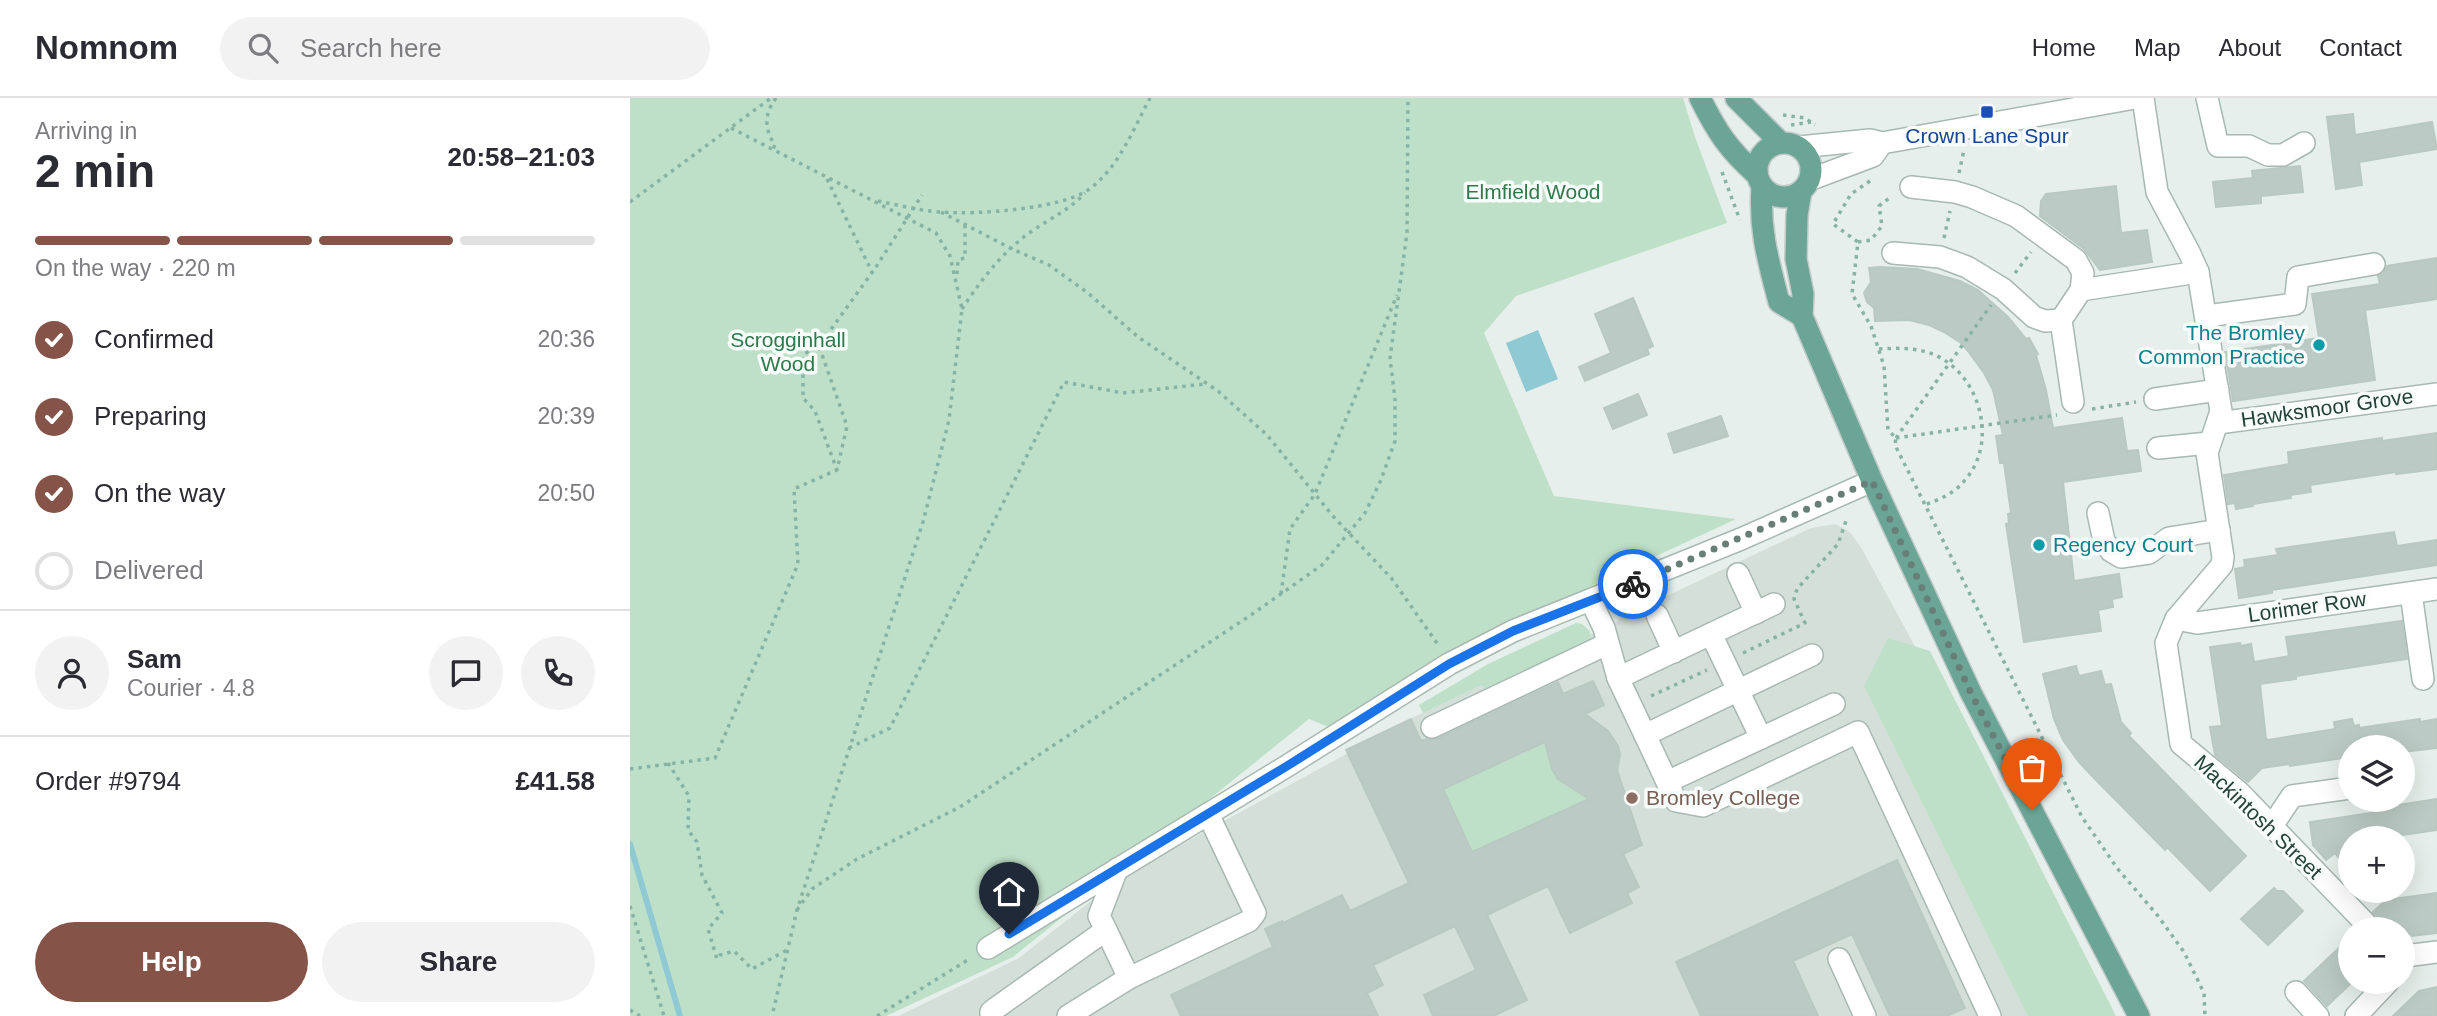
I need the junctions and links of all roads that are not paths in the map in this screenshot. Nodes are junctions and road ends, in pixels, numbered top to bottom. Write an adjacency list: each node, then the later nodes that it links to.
1 (1700, 98): 9 (main road)
2 (1736, 98): 8 (main road)
3 (2135, 98): 6 (street)
4 (2143, 98): 14 (street, Mackintosh Street)
5 (2207, 98): 7 (street)
6 (1882, 143): 8 (street); 10 (street)
7 (2304, 143)
8 (1790, 145): 9 (main road); 10 (main road)
9 (1759, 181): 10 (main road); 16 (main road)
10 (1805, 186): 16 (main road)
11 (1903, 190): 15 (street)
12 (1893, 253): 18 (street)
13 (2374, 264): 17 (street)
14 (2198, 272): 15 (street); 17 (street, Mackintosh Street)
15 (2081, 290): 18 (street)
16 (1802, 316): 25 (main road)
17 (2207, 316): 19 (street, Mackintosh Street)
18 (2061, 320): 22 (street)
19 (2218, 390): 21 (street); 23 (street, Mackintosh Street)
20 (2437, 394): 23 (street, Hawksmoor Grove)
21 (2155, 399)
22 (2074, 408)
23 (2214, 433): 24 (street, Hawksmoor Grove); 27 (street, Mackintosh Street)
24 (2158, 448)
25 (1872, 481): 31 (street); 63 (main road)
26 (2098, 513): 27 (street)
27 (2219, 530): 33 (street, Mackintosh Street)
28 (1738, 574): 34 (street)
29 (2437, 589): 30 (street, Lorimer Row)
30 (2411, 593): 33 (street, Lorimer Row); 39 (street)
31 (1591, 601): 35 (street); 47 (street)
32 (1657, 615): 36 (street)
33 (2176, 619): 48 (street, Mackintosh Street)
34 (1711, 634): 36 (street); 40 (street)
35 (1607, 644): 38 (street); 42 (street)
36 (1674, 652): 38 (street)
37 (1812, 655): 40 (street)
38 (1618, 678): 43 (street)
39 (2424, 679)
40 (1738, 691): 43 (street); 44 (street)
41 (1834, 704): 44 (street)
42 (1432, 727)
43 (1645, 735): 45 (street)
44 (1761, 738): 45 (street)
45 (1667, 782): 62 (street)
46 (2338, 790): 48 (street)
47 (1208, 814): 49 (street); 56 (street)
48 (2272, 826): 50 (street, Mackintosh Street)
49 (1117, 869): 51 (street); 52 (street)
50 (2359, 917)
51 (1106, 930): 56 (street); 59 (street)
52 (988, 947)
53 (2437, 952): 54 (street)
54 (2415, 956)
55 (1839, 959): 61 (street)
56 (1129, 978): 60 (street)
57 (2296, 992): 64 (street)
58 (2377, 994): 65 (street)
59 (992, 1016)
60 (1068, 1016)
61 (1865, 1016)
62 (1990, 1016)
63 (2139, 1016)
64 (2318, 1016)
65 (2356, 1016)

